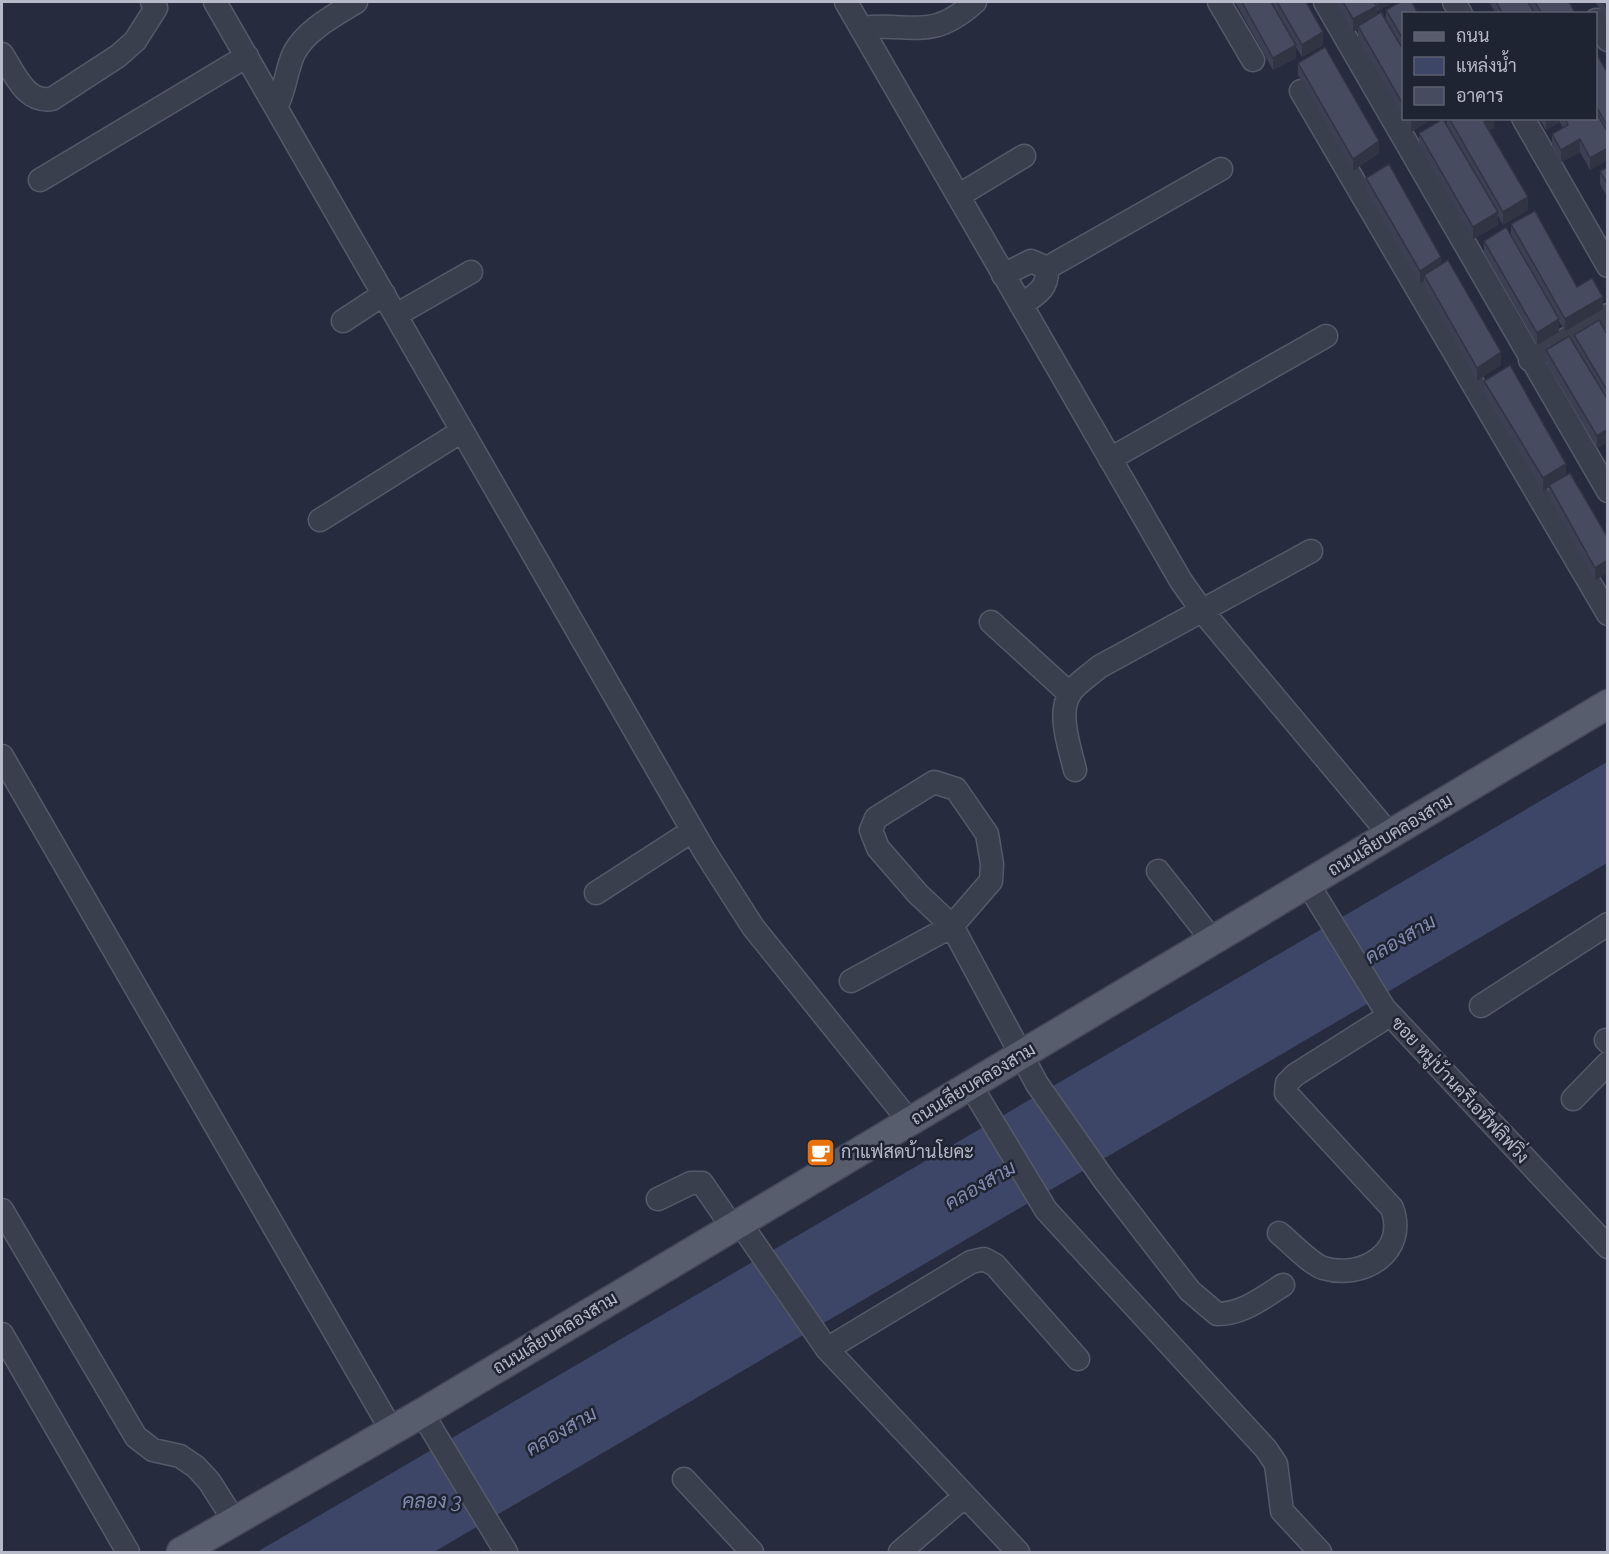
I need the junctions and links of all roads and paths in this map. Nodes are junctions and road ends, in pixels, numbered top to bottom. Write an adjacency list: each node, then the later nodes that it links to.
1 (215, 2): 10 (street)
2 (356, 2): 13 (street)
3 (846, 2): 8 (street)
4 (975, 2): 8 (street)
5 (1219, 2): 11 (street)
6 (1325, 2): 14 (street)
7 (158, 4): 9 (street)
8 (861, 28): 20 (street)
9 (2, 54)
10 (247, 56): 13 (street); 19 (street)
11 (1253, 60)
12 (1301, 91): 38 (street)
13 (276, 107): 25 (street)
14 (1402, 117)
15 (1404, 120): 31 (street)
16 (1523, 120): 21 (street)
17 (1024, 156): 20 (street)
18 (1221, 168): 22 (street)
19 (40, 180)
20 (958, 196): 24 (street)
21 (1608, 266)
22 (1047, 268): 24 (street); 26 (street)
23 (471, 272): 27 (street)
24 (1004, 275): 26 (street)
25 (384, 294): 27 (street); 29 (street)
26 (1021, 305): 33 (street)
27 (396, 315): 32 (street)
28 (1608, 315): 31 (street)
29 (343, 321)
30 (1326, 336): 33 (street)
31 (1530, 360): 34 (street)
32 (462, 431): 35 (street); 44 (street)
33 (1110, 459): 37 (street)
34 (1608, 491)
35 (320, 520)
36 (1311, 551): 37 (street)
37 (1203, 612): 40 (street); 45 (street)
38 (1608, 614)
39 (991, 622): 40 (street)
40 (1070, 694): 43 (street)
41 (1608, 704): 45 (main road, ถนนเลียบคลองสาม)
42 (2, 756): 70 (street)
43 (1075, 770)
44 (692, 831): 48 (street); 59 (street)
45 (1390, 835): 47 (main road, ถนนเลียบคลองสาม)
46 (1158, 871): 51 (street)
47 (1308, 884): 51 (main road, ถนนเลียบคลองสาม); 54 (street, ซอย หมู่บ้านครีเอทีฟลิฟวิ่ง)
48 (596, 893)
49 (1608, 924): 53 (street)
50 (952, 926): 50 (street); 52 (street); 55 (street)
51 (1213, 941): 55 (main road, ถนนเลียบคลองสาม)
52 (851, 981)
53 (1481, 1006)
54 (1387, 1011): 63 (street); 64 (street, ซอย หมู่บ้านครีเอทีฟลิฟวิ่ง)
55 (1023, 1054): 57 (main road, ถนนเลียบคลองสาม); 65 (street)
56 (1608, 1063): 58 (street)
57 (971, 1086): 59 (main road, ถนนเลียบคลองสาม); 80 (street)
58 (1573, 1099)
59 (910, 1122): 62 (main road, ถนนเลียบคลองสาม)
60 (658, 1199): 62 (street)
61 (2, 1210): 73 (street)
62 (736, 1225): 67 (street); 69 (main road, ถนนเลียบคลองสาม)
63 (1279, 1233)
64 (1608, 1247)
65 (1283, 1284)
66 (2, 1334): 74 (street)
67 (824, 1345): 68 (street); 72 (street)
68 (1078, 1359)
69 (426, 1419): 70 (main road, ถนนเลียบคลองสาม); 76 (street)
70 (392, 1431): 73 (main road, ถนนเลียบคลองสาม)
71 (684, 1479): 77 (street)
72 (964, 1496): 78 (street); 79 (street)
73 (235, 1522): 75 (main road, ถนนเลียบคลองสาม)
74 (128, 1552)
75 (181, 1552)
76 (506, 1552)
77 (752, 1552)
78 (900, 1552)
79 (1018, 1552)
80 (1320, 1552)

